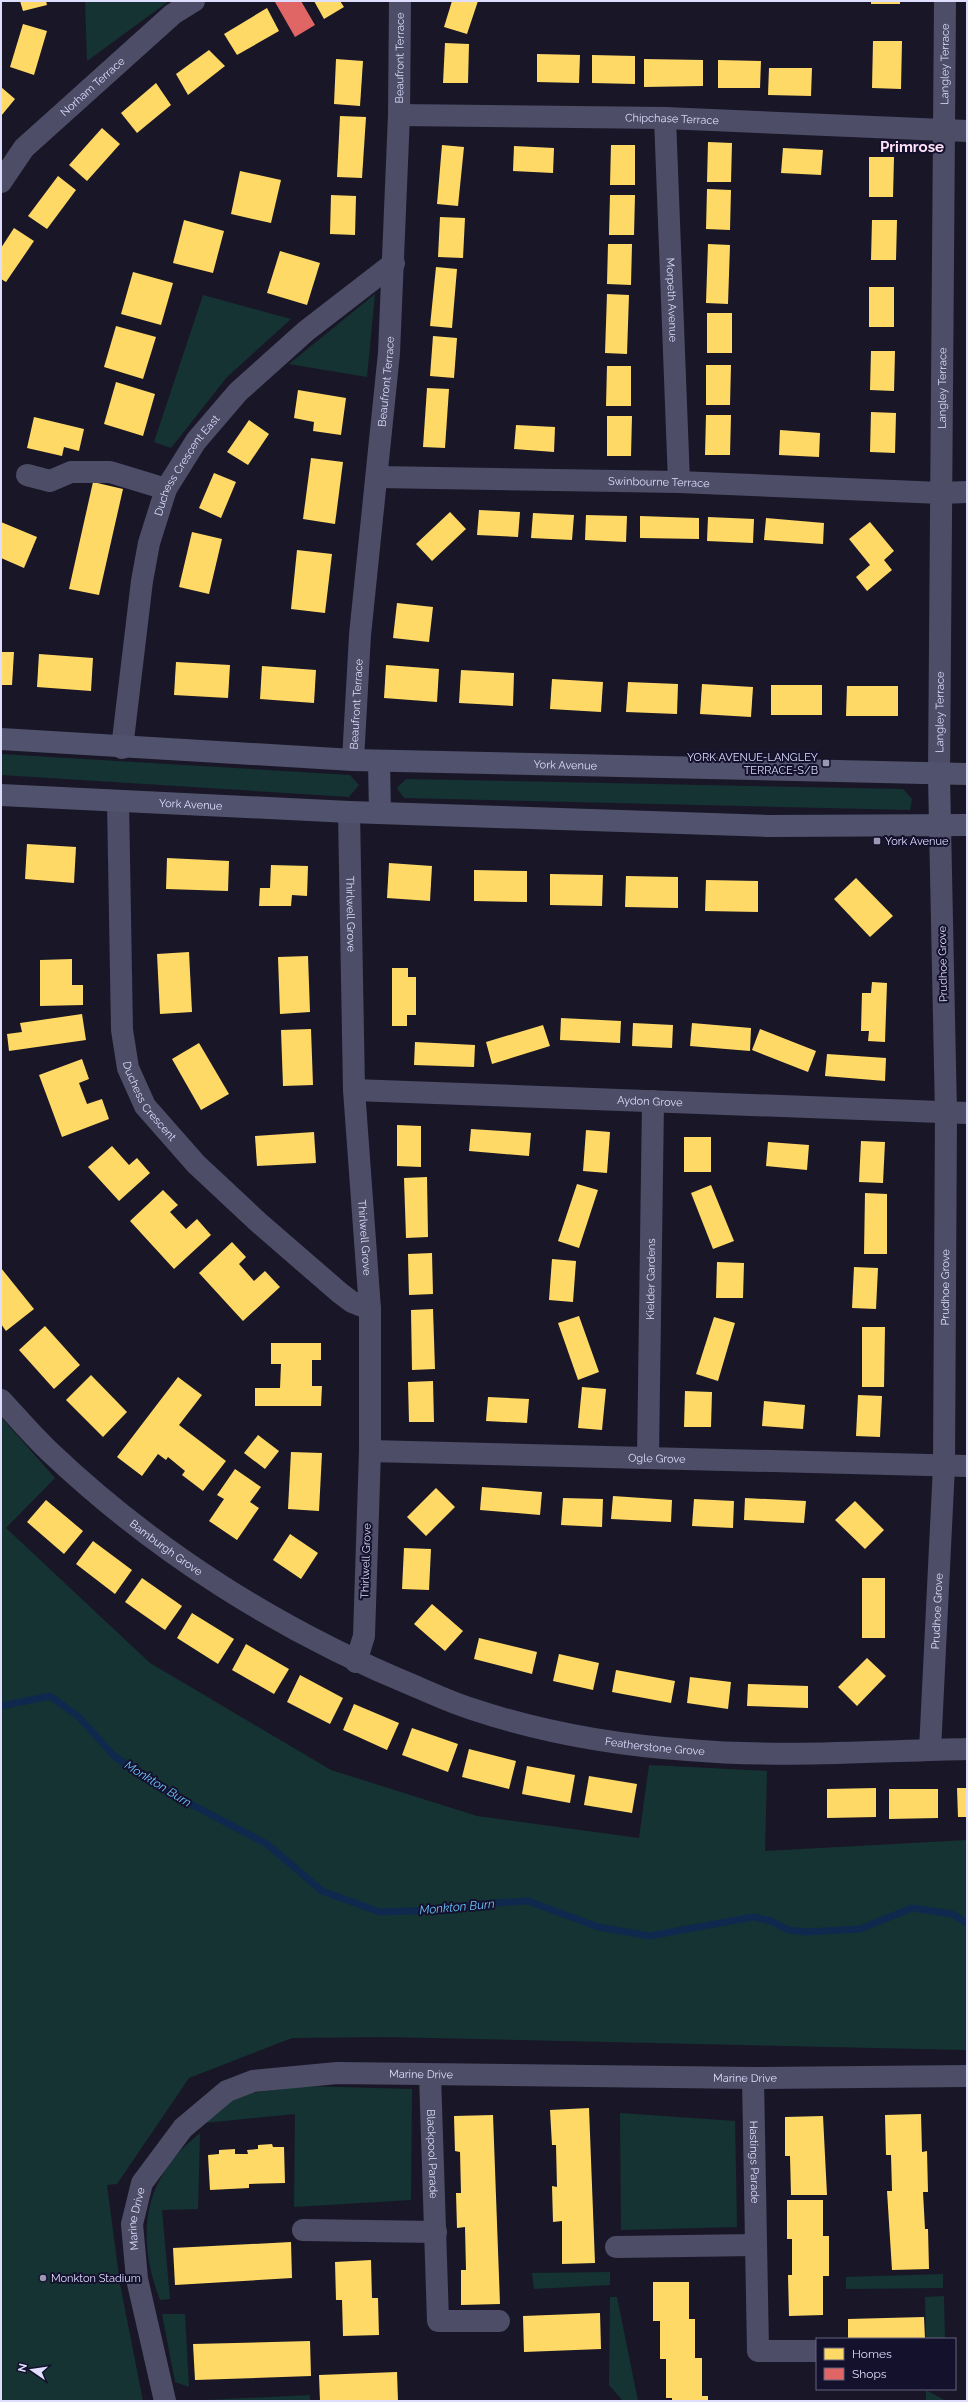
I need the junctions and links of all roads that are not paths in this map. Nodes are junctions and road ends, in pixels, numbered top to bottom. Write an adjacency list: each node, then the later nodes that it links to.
1 (194, 1): 8 (street, Norham Terrace)
2 (400, 1): 4 (street, Beaufront Terrace)
3 (945, 1): 6 (street, Langley Terrace)
4 (399, 115): 5 (street, Chipchase Terrace); 9 (street, Beaufront Terrace)
5 (666, 118): 6 (street, Chipchase Terrace); 12 (street, Morpeth Avenue)
6 (944, 131): 7 (street, Chipchase Terrace); 15 (street, Langley Terrace)
7 (967, 131)
8 (1, 182)
9 (394, 263): 11 (street, Beaufront Terrace); 13 (street, Duchess Crescent East)
10 (27, 475): 13 (street)
11 (377, 477): 12 (street, Swinbourne Terrace); 18 (street, Beaufront Terrace)
12 (679, 482): 15 (street, Swinbourne Terrace)
13 (166, 489): 17 (street, Duchess Crescent East)
14 (967, 492): 15 (street, Swinbourne Terrace)
15 (941, 493): 21 (street, Langley Terrace)
16 (1, 739): 17 (main road, York Avenue)
17 (122, 748): 18 (main road, York Avenue)
18 (353, 760): 19 (main road, York Avenue)
19 (379, 761): 21 (main road, York Avenue); 25 (main road)
20 (967, 774): 21 (main road, York Avenue)
21 (939, 775): 26 (main road)
22 (1, 796): 23 (main road, York Avenue)
23 (118, 800): 24 (main road, York Avenue); 31 (street, Duchess Crescent)
24 (349, 812): 25 (main road, York Avenue); 28 (street, Thirlwell Grove)
25 (380, 813): 26 (main road, York Avenue)
26 (940, 825): 27 (main road, York Avenue); 30 (street, Prudhoe Grove)
27 (967, 825)
28 (354, 1090): 29 (street, Aydon Grove); 31 (street, Thirlwell Grove)
29 (653, 1101): 30 (street, Aydon Grove); 34 (street, Kielder Gardens)
30 (956, 1114): 35 (street, Prudhoe Grove)
31 (370, 1309): 33 (street, Thirlwell Grove)
32 (1, 1400): 37 (street, Bamburgh Grove)
33 (370, 1451): 34 (street, Ogle Grove); 37 (street, Thirlwell Grove)
34 (648, 1458): 35 (street, Ogle Grove)
35 (944, 1466): 36 (street, Ogle Grove); 39 (street, Prudhoe Grove)
36 (967, 1466)
37 (356, 1662): 39 (street, Featherstone Grove)
38 (967, 1749): 39 (street, Featherstone Grove)
39 (930, 1750)
40 (430, 2076): 42 (street, Marine Drive); 44 (street, Blackpool Parade); 49 (street, Marine Drive)
41 (967, 2076): 42 (street, Marine Drive)
42 (753, 2078): 45 (street, Hastings Parade)
43 (303, 2230): 44 (street)
44 (436, 2232): 47 (street, Blackpool Parade)
45 (755, 2245): 46 (street); 48 (street, Hastings Parade)
46 (616, 2248)
47 (499, 2321)
48 (816, 2351)
49 (165, 2401)

